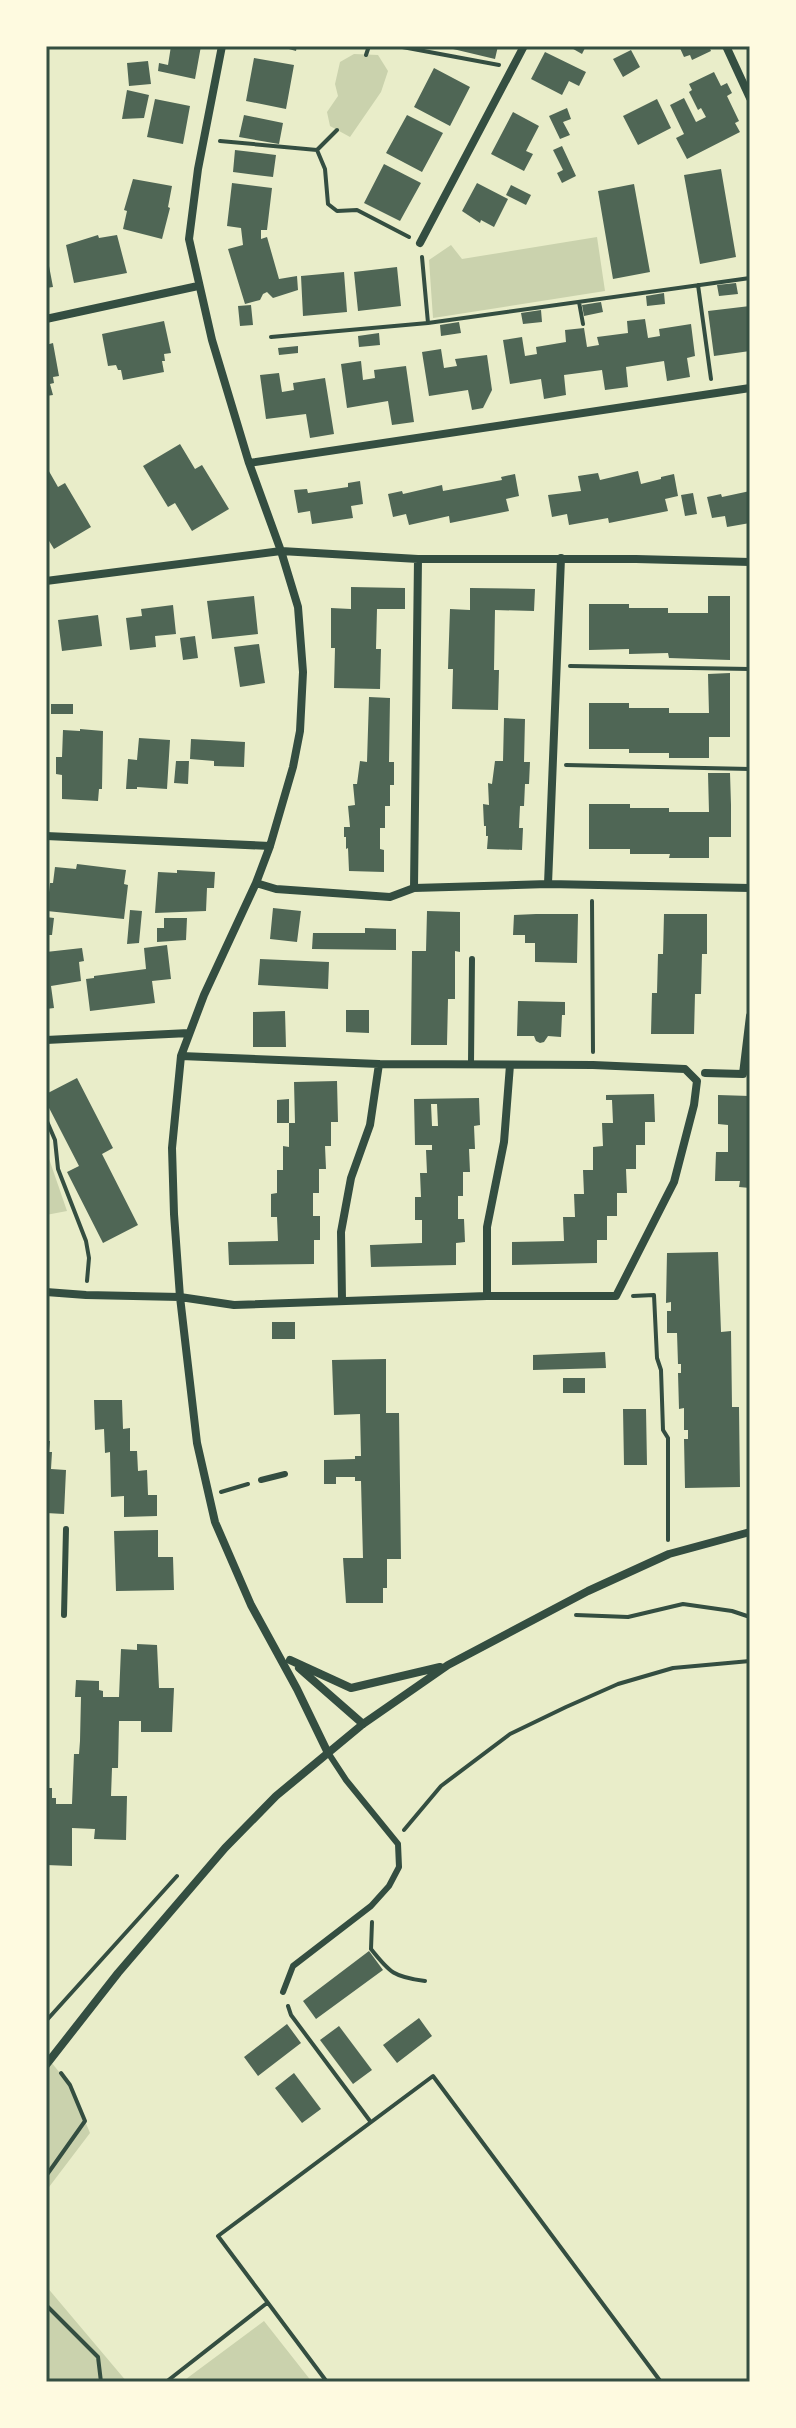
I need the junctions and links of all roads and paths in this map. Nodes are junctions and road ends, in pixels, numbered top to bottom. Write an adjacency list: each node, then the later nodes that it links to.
1 (222, 46): 10 (street)
2 (369, 46): 6 (path)
3 (397, 46): 7 (path)
4 (524, 46): 7 (street)
5 (726, 46): 8 (street)
6 (366, 55)
7 (513, 68): 12 (street)
8 (750, 98)
9 (337, 130): 11 (path)
10 (204, 140): 11 (path); 15 (street)
11 (317, 150): 12 (path)
12 (420, 243): 18 (path)
13 (750, 278): 14 (path)
14 (698, 285): 16 (path); 22 (path)
15 (198, 286): 17 (street); 23 (street)
16 (579, 302): 18 (path); 19 (path)
17 (46, 319)
18 (428, 323): 20 (path)
19 (583, 324)
20 (271, 337)
21 (750, 388): 22 (street)
22 (713, 394): 23 (street)
23 (249, 463): 24 (street)
24 (281, 551): 26 (street); 28 (street); 34 (street)
25 (561, 558): 26 (street); 27 (street); 36 (street)
26 (418, 559): 37 (street)
27 (750, 562)
28 (46, 581)
29 (580, 666): 30 (path)
30 (750, 669)
31 (579, 765): 32 (path)
32 (750, 769)
33 (46, 836): 34 (street)
34 (270, 846): 35 (street)
35 (256, 883): 37 (street); 42 (street)
36 (548, 884): 37 (street); 38 (street)
37 (414, 888)
38 (750, 888)
39 (591, 918): 48 (path)
40 (472, 959): 45 (lane)
41 (750, 1016): 49 (street)
42 (189, 1033): 43 (street); 44 (street)
43 (46, 1040)
44 (181, 1056): 46 (street); 55 (street)
45 (471, 1063): 46 (street); 47 (street)
46 (379, 1064): 56 (street)
47 (510, 1065): 48 (street); 53 (street)
48 (593, 1065): 54 (street)
49 (705, 1073)
50 (46, 1119): 52 (path)
51 (46, 1292): 52 (street)
52 (86, 1295): 55 (street)
53 (487, 1296): 54 (street); 56 (street)
54 (616, 1296): 62 (path)
55 (180, 1297): 56 (street); 59 (street)
56 (342, 1300)
57 (285, 1474): 58 (lane)
58 (261, 1480): 59 (path)
59 (208, 1495): 66 (street)
60 (66, 1529): 64 (lane)
61 (750, 1532): 62 (street)
62 (669, 1554): 63 (street)
63 (542, 1614): 65 (path); 69 (street)
64 (64, 1615)
65 (750, 1617)
66 (275, 1646): 67 (street); 71 (street)
67 (290, 1660): 69 (street); 70 (street)
68 (750, 1661): 72 (path)
69 (448, 1665): 70 (street)
70 (363, 1724): 71 (street)
71 (327, 1751): 72 (lane); 76 (street)
72 (398, 1844): 73 (lane)
73 (371, 1906): 74 (path); 75 (lane)
74 (425, 1981)
75 (283, 1992): 78 (path)
76 (46, 2065)
77 (70, 2085): 79 (path)
78 (370, 2121): 80 (path); 85 (path)
79 (46, 2176)
80 (267, 2303): 83 (path); 84 (path)
81 (46, 2305): 82 (path)
82 (101, 2382)
83 (166, 2382)
84 (327, 2382)
85 (661, 2382)

